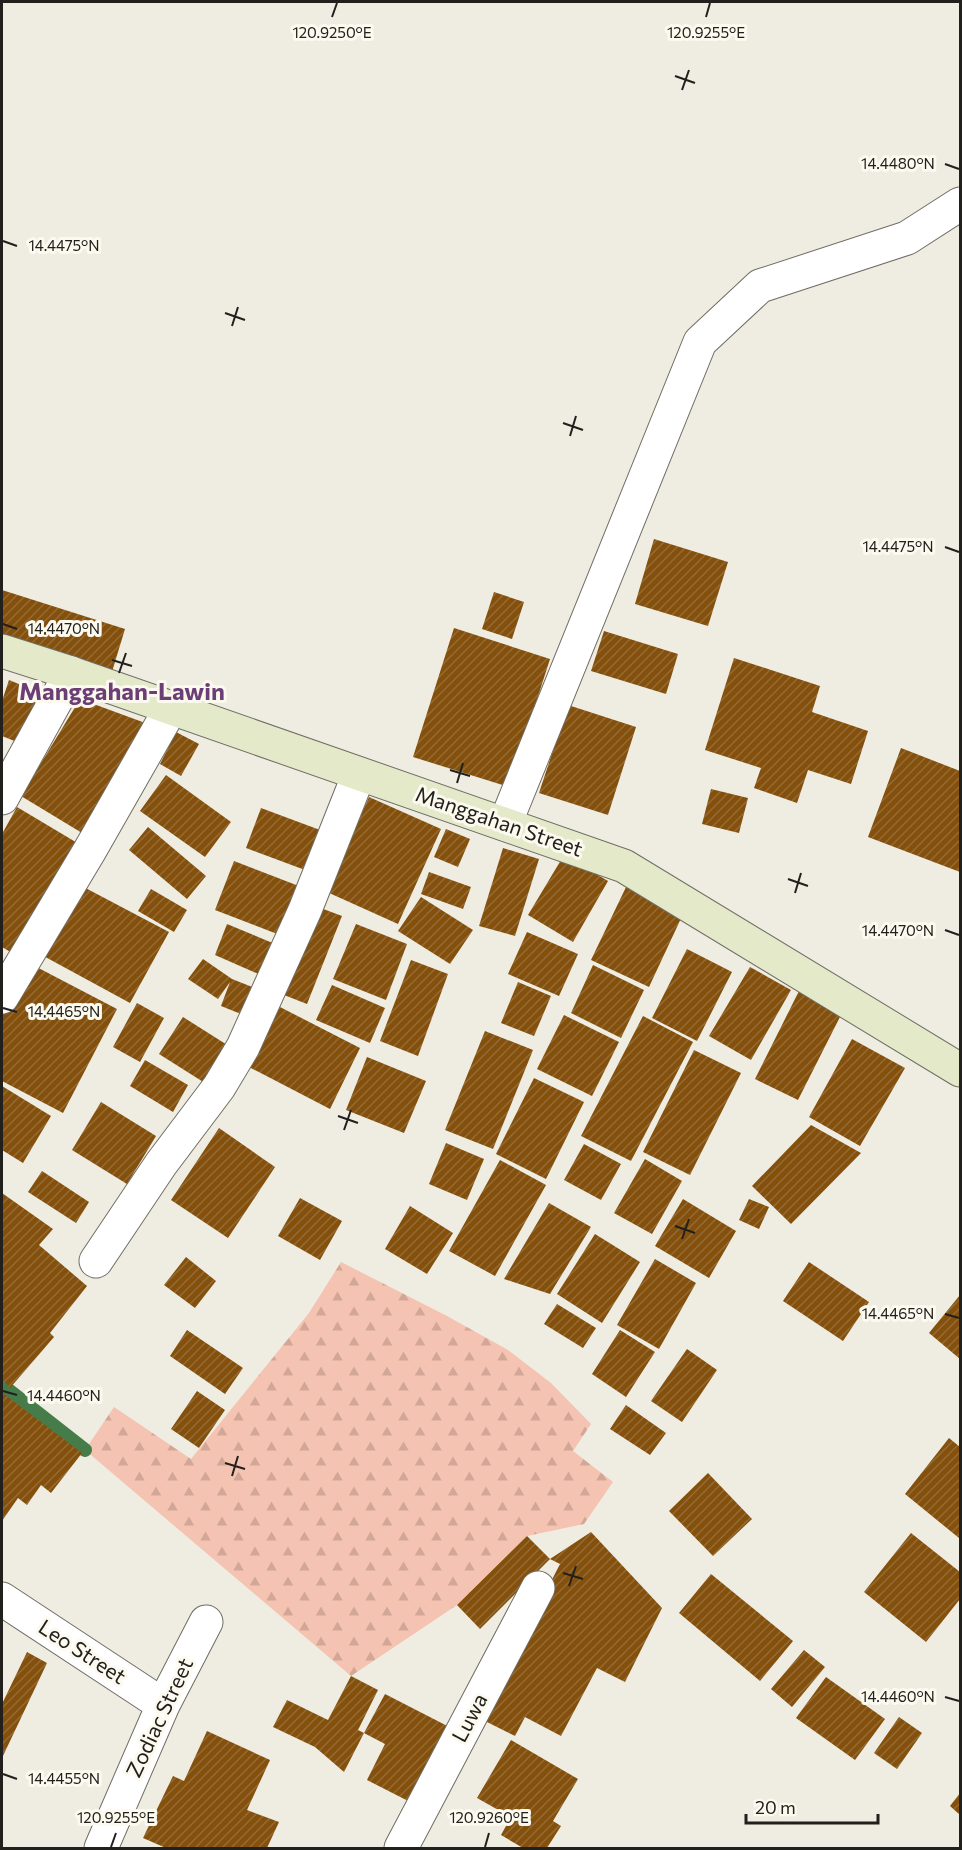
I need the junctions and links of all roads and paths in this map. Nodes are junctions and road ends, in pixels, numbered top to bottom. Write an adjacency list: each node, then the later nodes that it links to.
1 (960, 204): 7 (street)
2 (2, 651): 3 (street, Manggahan Street)
3 (71, 673): 4 (street, Manggahan Street); 6 (street)
4 (171, 708): 5 (street, Manggahan Street); 8 (street)
5 (359, 774): 7 (street, Manggahan Street); 10 (street)
6 (2, 798)
7 (505, 824): 9 (street, Manggahan Street)
8 (2, 997)
9 (960, 1070)
10 (96, 1261)
11 (538, 1588): 16 (street, Luwa)
12 (2, 1599): 14 (street, Leo Street)
13 (206, 1622): 14 (street, Zodiac Street)
14 (163, 1705): 15 (street, Zodiac Street)
15 (101, 1848)
16 (401, 1848)

